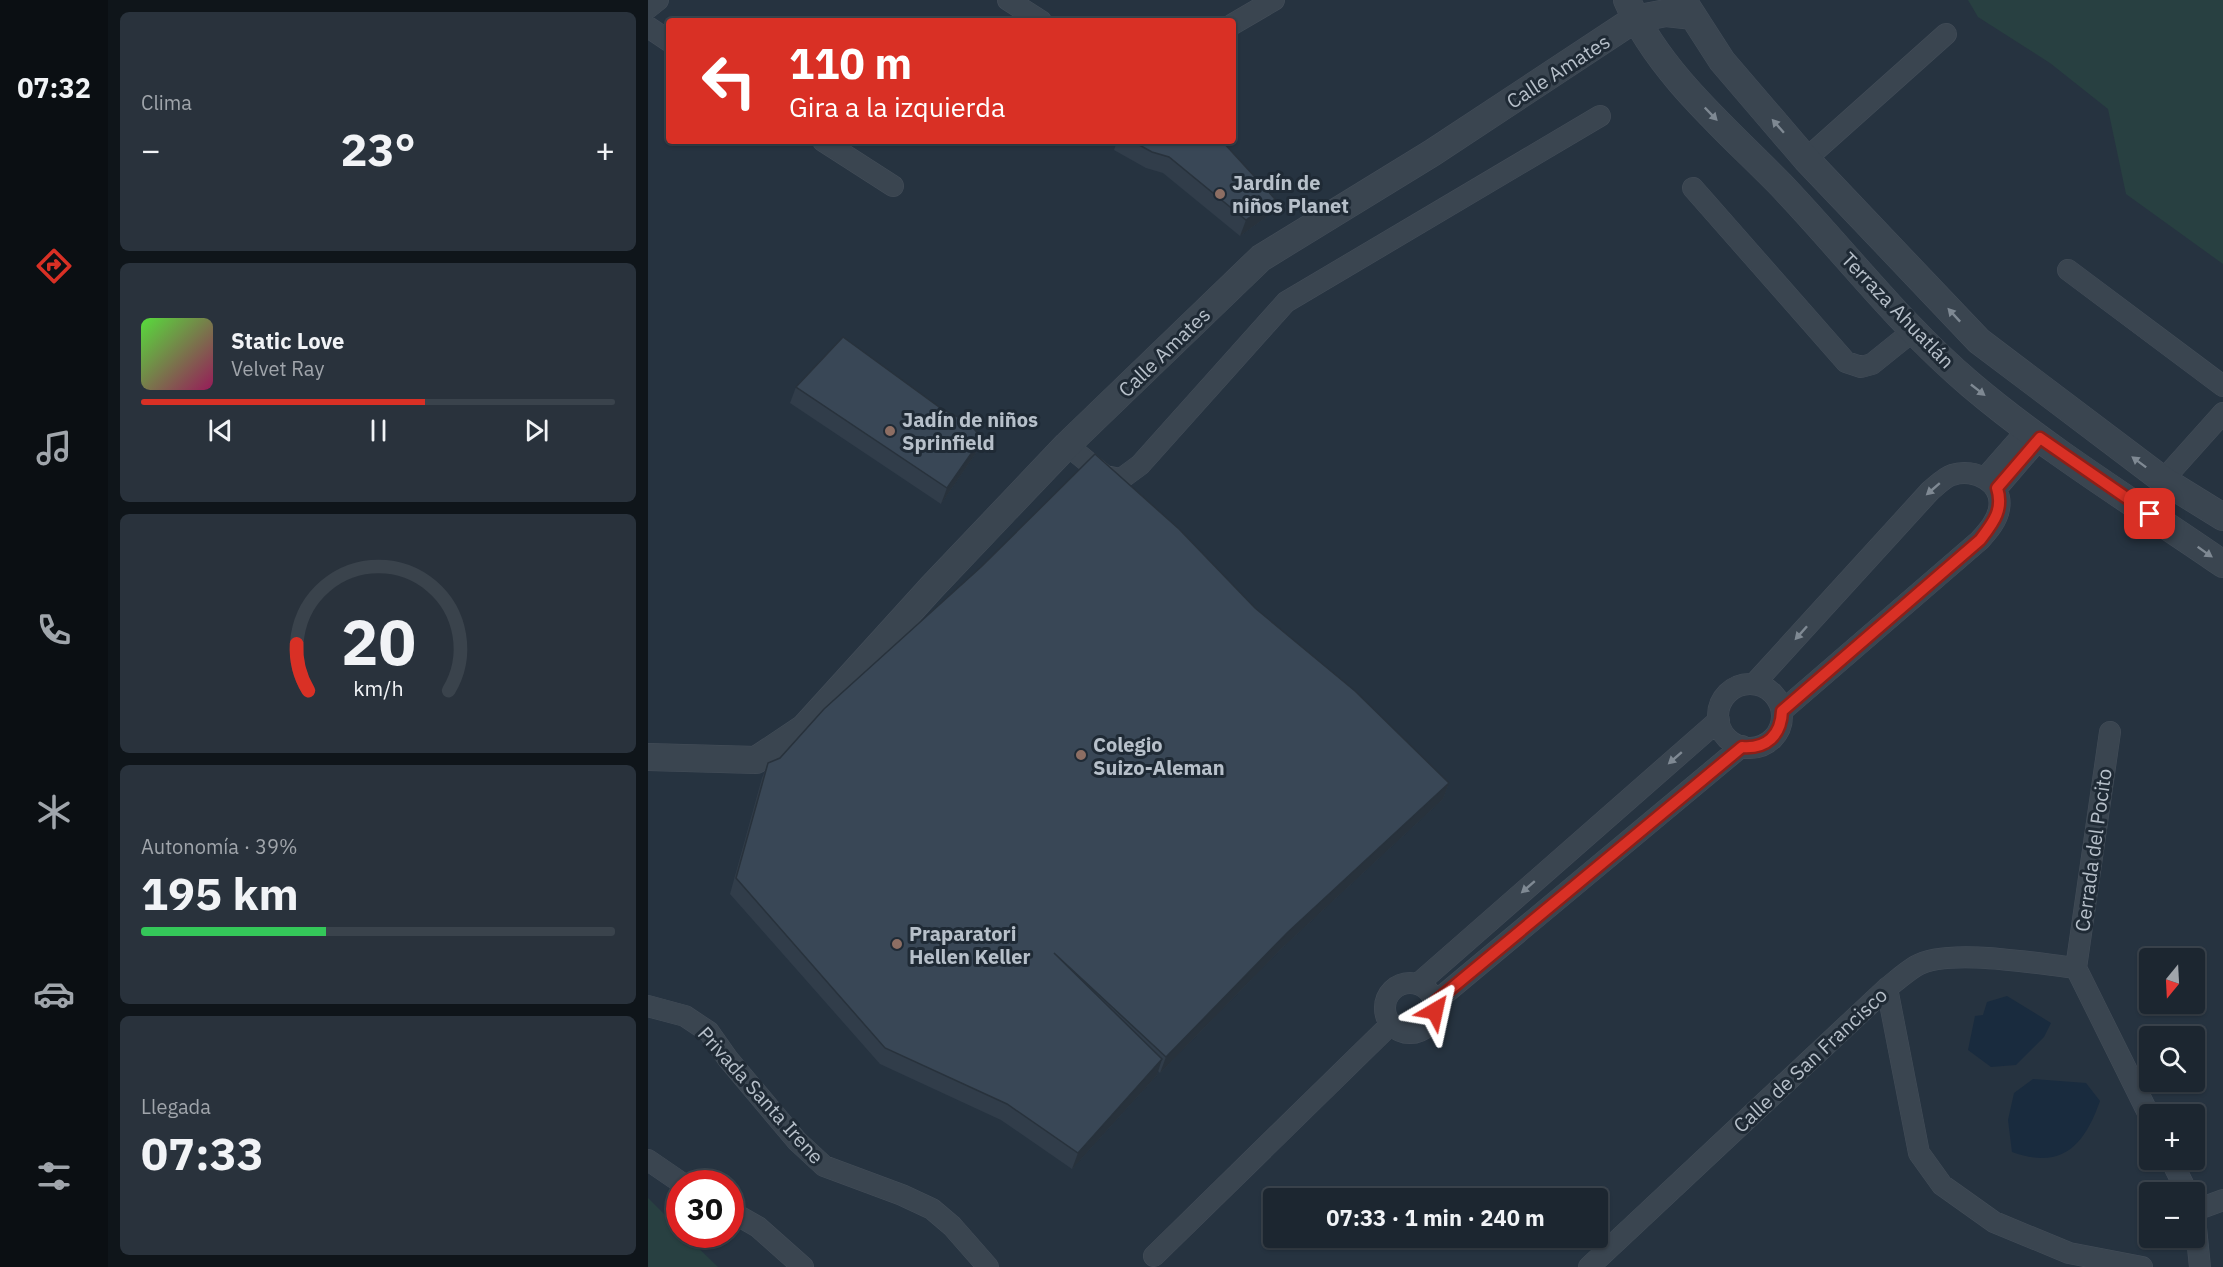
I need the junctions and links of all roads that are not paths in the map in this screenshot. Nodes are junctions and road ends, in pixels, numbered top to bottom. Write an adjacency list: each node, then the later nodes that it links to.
1 (658, 0): 4 (street)
2 (1008, 0): 7 (street)
3 (1274, 0): 8 (street)
4 (648, 8)
5 (1688, 8): 6 (street); 12 (street, Terraza Ahuatlán)
6 (1631, 10): 13 (street, Terraza Ahuatlán); 24 (street, Calle Amates)
7 (1036, 18)
8 (1236, 22)
9 (648, 27): 11 (street)
10 (1946, 34): 16 (street)
11 (666, 39)
12 (1722, 62): 13 (street); 16 (street, Terraza Ahuatlán, one-way to 12)
13 (1681, 82): 20 (street, Terraza Ahuatlán, one-way to 20)
14 (1600, 116): 24 (street)
15 (828, 144): 17 (street)
16 (1806, 159): 25 (street, Terraza Ahuatlán, one-way to 16)
17 (893, 186)
18 (1693, 188): 20 (street)
19 (2068, 270): 21 (street)
20 (1913, 331): 23 (street, Terraza Ahuatlán, one-way to 23)
21 (2223, 386)
22 (2223, 413): 25 (street)
23 (2034, 434): 26 (street); 28 (street, Terraza Ahuatlán, one-way to 28)
24 (1067, 445): 34 (street, Calle Amates)
25 (2163, 480): 27 (street, Terraza Ahuatlán)
26 (1991, 483): 29 (street, one-way to 29); 30 (street)
27 (2223, 517)
28 (2223, 564)
29 (1754, 684): 30 (street); 31 (street)
30 (1782, 711): 33 (street)
31 (1719, 720): 33 (street); 36 (street, one-way to 36)
32 (2110, 732): 35 (street, Cerrada del Pocito)
33 (1742, 747): 38 (street)
34 (648, 758)
35 (2076, 968): 37 (street, Calle de San Francisco); 41 (street)
36 (1418, 984): 38 (street); 40 (street)
37 (1887, 988): 51 (street, Calle de San Francisco); 52 (street)
38 (1435, 1002): 40 (street)
39 (648, 1006): 50 (street, Privada Santa Irene)
40 (1391, 1024): 48 (street)
41 (2144, 1104)
42 (648, 1160): 43 (street)
43 (666, 1172)
44 (2223, 1200): 45 (street)
45 (2205, 1202)
46 (744, 1219): 49 (street)
47 (2198, 1248): 53 (street)
48 (1154, 1256)
49 (804, 1267)
50 (988, 1267)
51 (1589, 1267)
52 (2142, 1267)
53 (2200, 1267)

